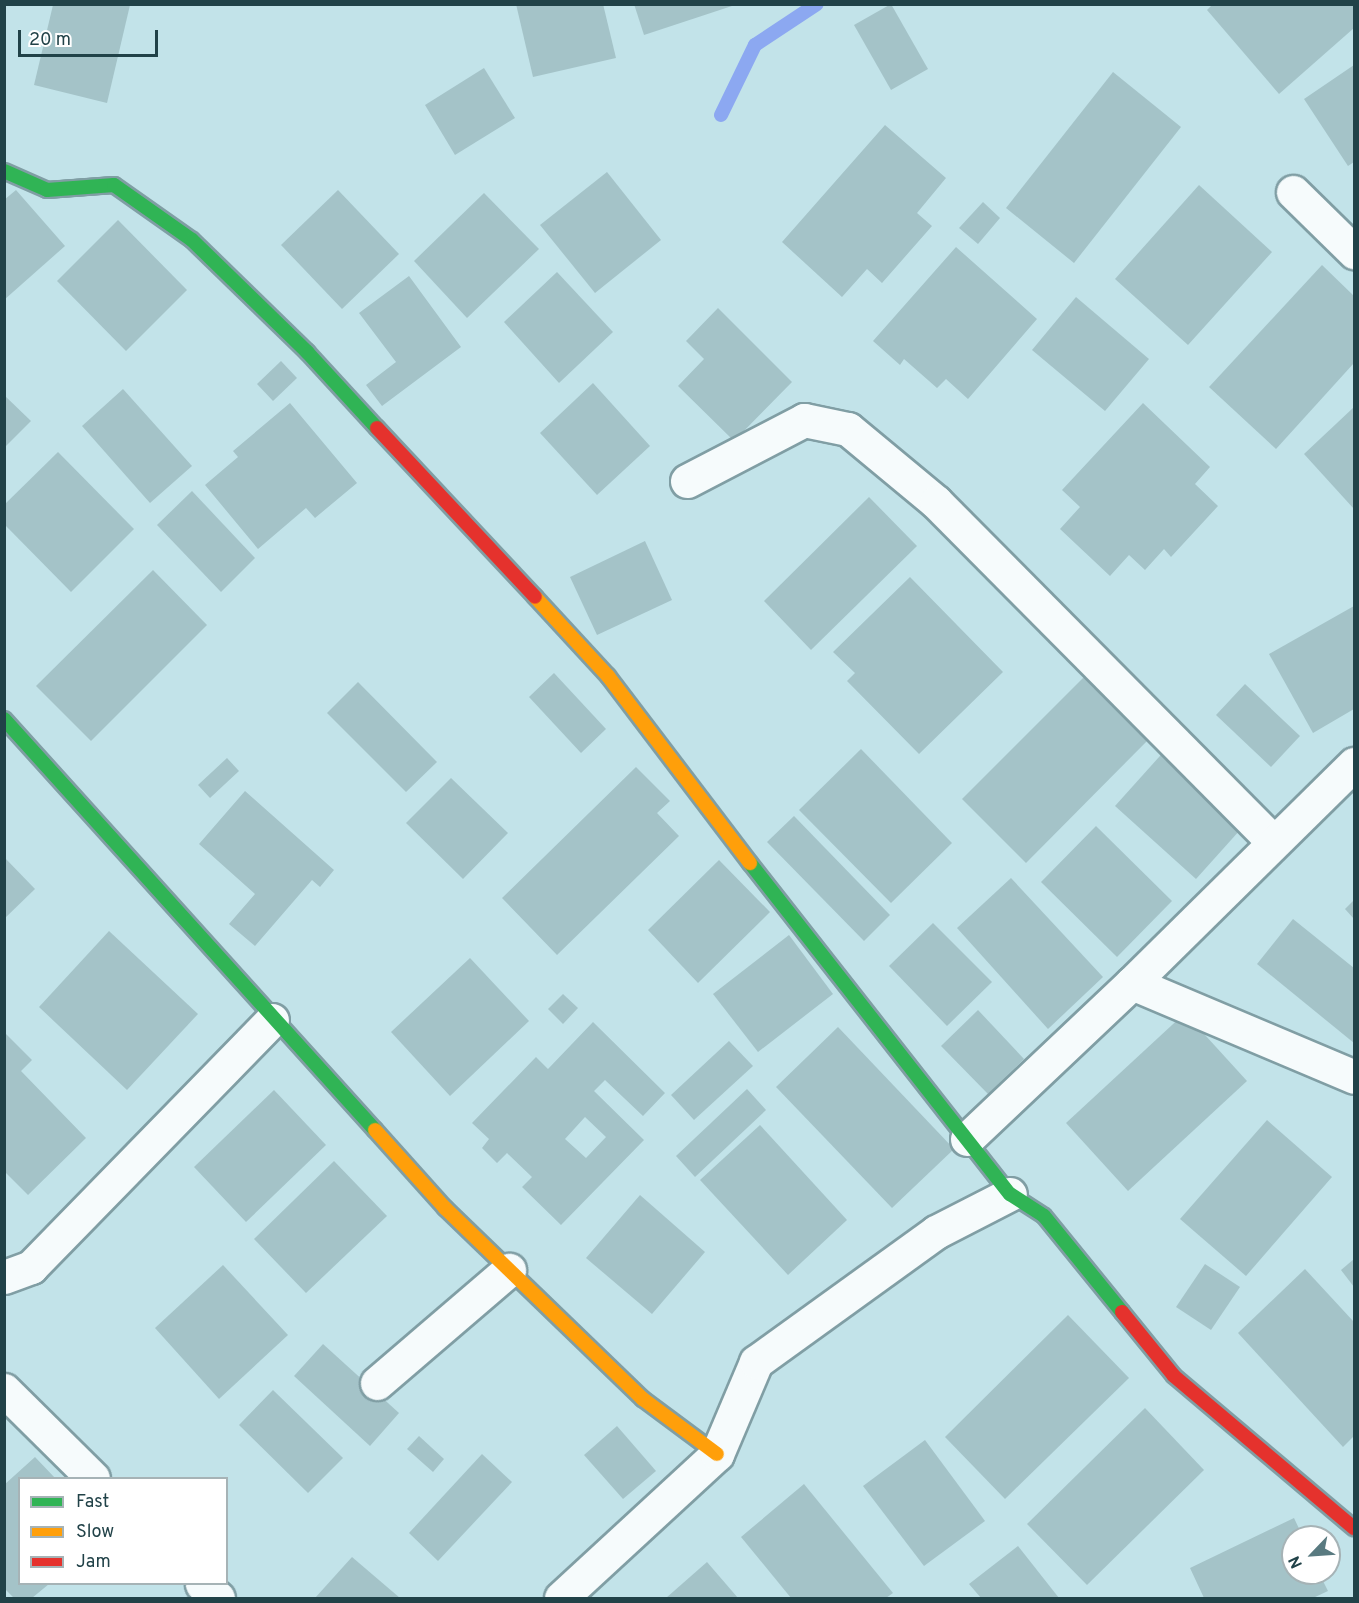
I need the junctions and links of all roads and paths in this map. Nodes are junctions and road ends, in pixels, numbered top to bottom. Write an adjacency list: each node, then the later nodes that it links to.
1 (4, 171): 11 (street)
2 (1293, 192): 3 (street)
3 (1354, 252)
4 (687, 481): 7 (street)
5 (4, 719): 9 (street)
6 (1354, 764): 7 (street)
7 (1274, 842): 8 (street)
8 (1132, 983): 10 (street); 11 (street)
9 (272, 1020): 13 (street); 14 (street)
10 (1354, 1077)
11 (967, 1139): 12 (street)
12 (1010, 1194): 17 (street); 19 (street)
13 (509, 1270): 15 (street); 17 (street)
14 (4, 1277)
15 (377, 1383)
16 (4, 1390): 18 (street)
17 (717, 1454): 22 (street)
18 (91, 1477)
19 (1354, 1528)
20 (203, 1585): 21 (street)
21 (219, 1599)
22 (561, 1599)

